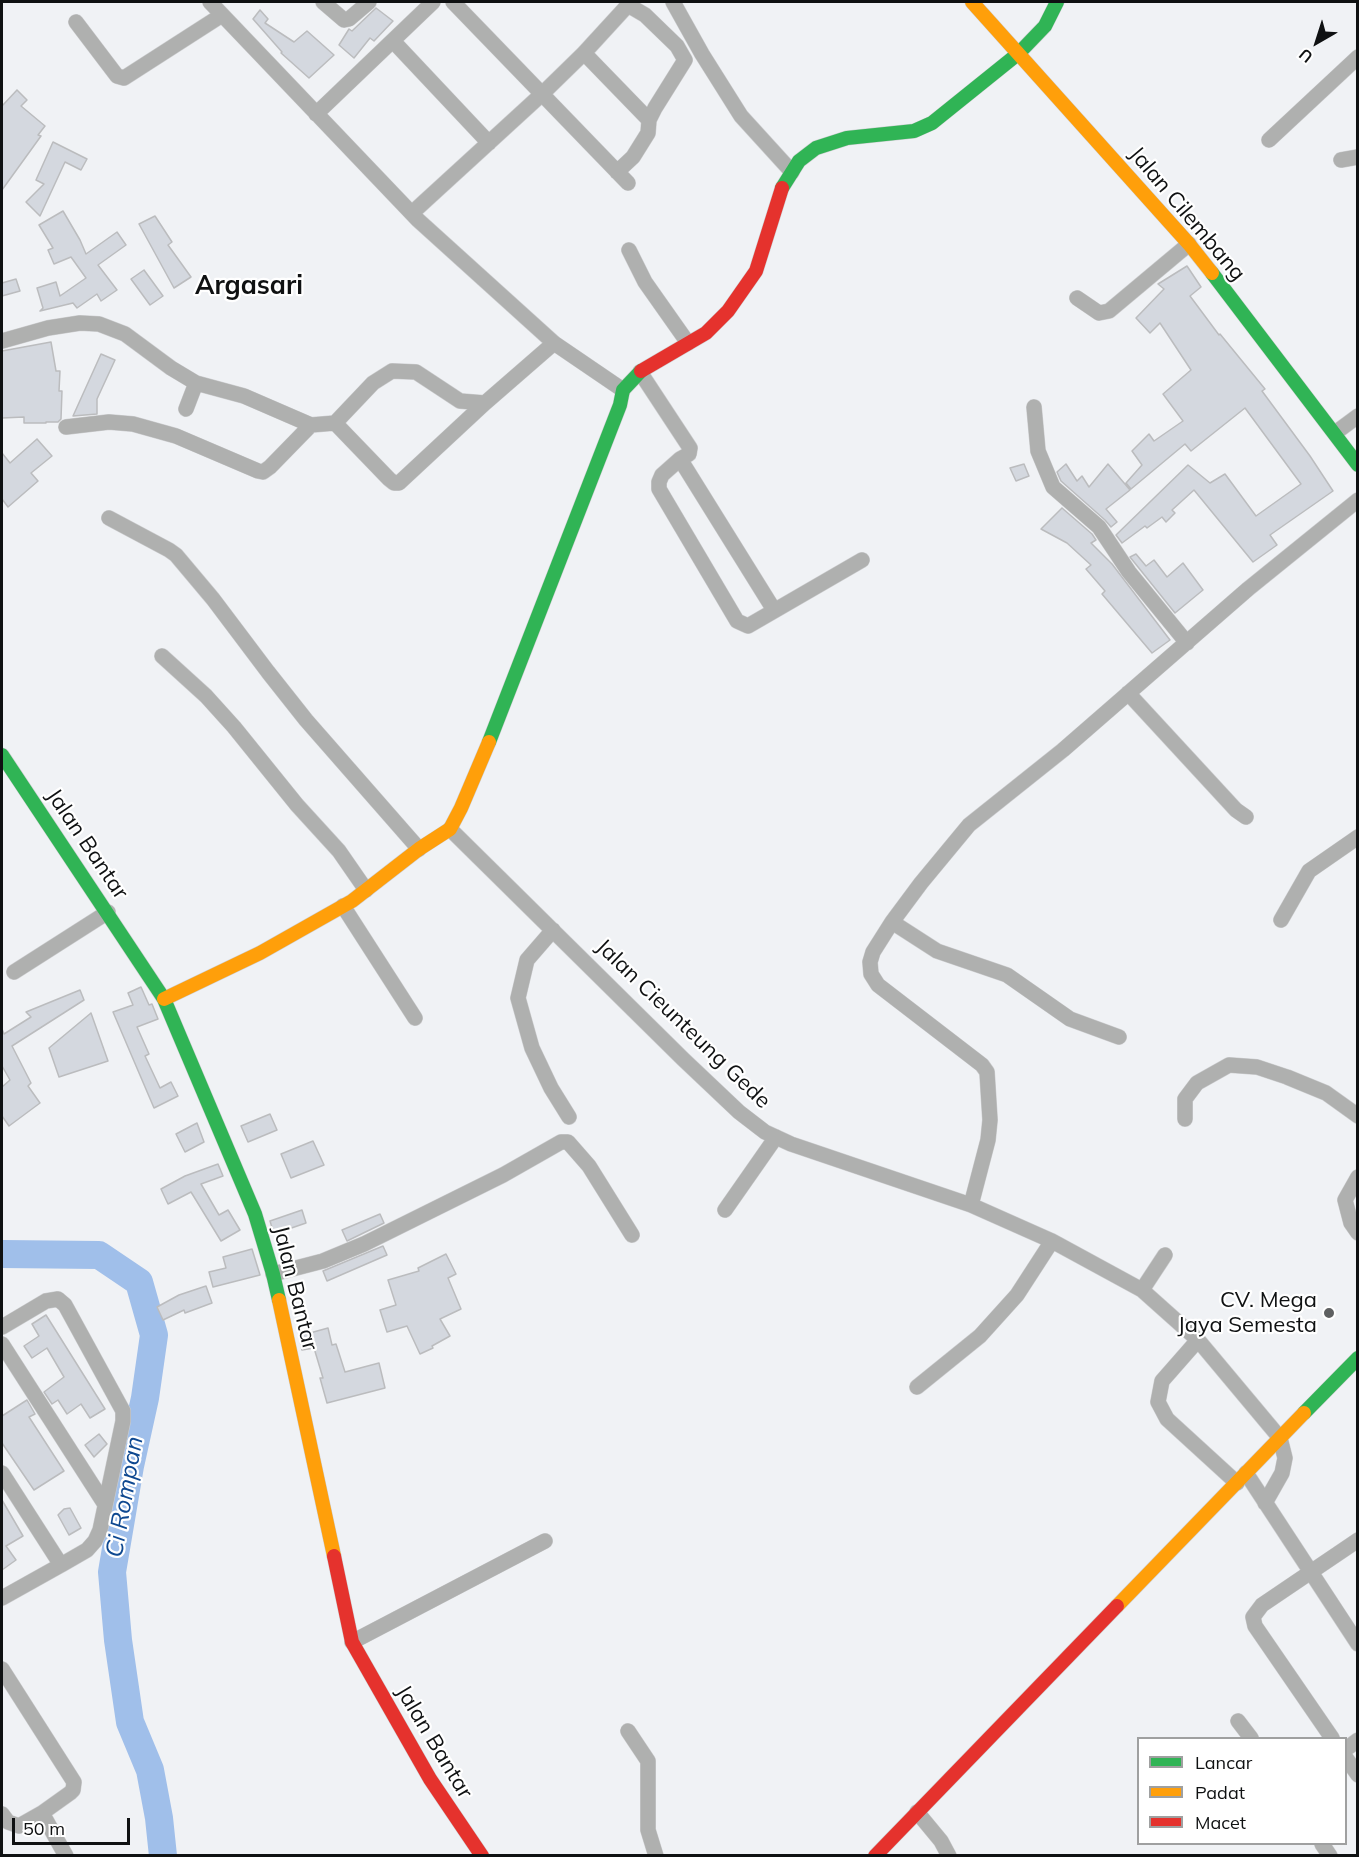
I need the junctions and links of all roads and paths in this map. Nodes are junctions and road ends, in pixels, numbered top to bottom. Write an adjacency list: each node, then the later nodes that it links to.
1 (210, 2): 9 (street)
2 (323, 2): 3 (street)
3 (369, 2)
4 (433, 2): 11 (street)
5 (453, 2): 15 (street)
6 (673, 2): 23 (street)
7 (972, 2): 13 (street, Jalan Cilembang)
8 (1057, 2): 13 (street)
9 (222, 15): 10 (street); 16 (street)
10 (76, 22)
11 (393, 40): 16 (street); 19 (street)
12 (584, 53): 15 (street); 17 (street); 17 (street)
13 (1019, 53): 23 (street); 26 (street, Jalan Cilembang)
14 (1358, 57): 18 (street)
15 (542, 94): 19 (street); 22 (street)
16 (316, 114): 25 (street)
17 (650, 120): 22 (street)
18 (1269, 140)
19 (489, 143): 25 (street)
20 (1358, 157): 21 (street)
21 (1341, 160)
22 (616, 172): 24 (street)
23 (792, 172): 31 (street)
24 (628, 183)
25 (412, 213): 30 (street)
26 (1189, 244): 28 (street); 42 (street, Jalan Cilembang)
27 (629, 250): 31 (street)
28 (1077, 298)
29 (2, 341): 33 (street)
30 (554, 343): 34 (street); 35 (street)
31 (688, 344): 32 (street)
32 (640, 372): 34 (street); 43 (street)
33 (196, 382): 37 (street); 40 (street)
34 (623, 390): 54 (street)
35 (485, 403): 39 (street); 39 (street)
36 (1034, 406): 49 (street)
37 (186, 409)
38 (1358, 416): 42 (street)
39 (335, 423): 40 (street)
40 (311, 426): 41 (street)
41 (66, 427)
42 (1335, 433): 44 (street, Jalan Cilembang)
43 (680, 459): 48 (street); 48 (street)
44 (1358, 465)
45 (1358, 500): 49 (street)
46 (109, 518): 56 (street)
47 (862, 560): 48 (street)
48 (774, 610)
49 (1187, 643): 51 (street)
50 (162, 656): 57 (street)
51 (1128, 693): 53 (street); 61 (street)
52 (2, 755): 59 (street, Jalan Bantar)
53 (1246, 817)
54 (450, 829): 56 (street); 62 (street, Jalan Cieunteung Gede)
55 (1358, 837): 60 (street)
56 (419, 849): 57 (street)
57 (366, 890): 58 (street)
58 (343, 906): 64 (street); 65 (street)
59 (108, 912): 63 (street); 64 (street, Jalan Bantar)
60 (1281, 920)
61 (892, 922): 66 (street); 72 (street)
62 (553, 930): 68 (street); 70 (street, Jalan Cieunteung Gede)
63 (14, 972)
64 (164, 999): 78 (street, Jalan Bantar)
65 (415, 1018)
66 (1119, 1037)
67 (1358, 1116): 69 (street)
68 (569, 1117)
69 (1185, 1119)
70 (776, 1137): 72 (street, Jalan Cieunteung Gede); 73 (street)
71 (1358, 1177): 74 (street)
72 (971, 1204): 76 (street, Jalan Cieunteung Gede)
73 (725, 1210)
74 (1358, 1233)
75 (632, 1235): 78 (street)
76 (1052, 1241): 79 (street, Jalan Cieunteung Gede); 84 (street)
77 (1165, 1255): 79 (street)
78 (273, 1274): 95 (street, Jalan Bantar)
79 (1142, 1290): 81 (street, Jalan Cieunteung Gede)
80 (2, 1327): 88 (street)
81 (1198, 1340): 85 (street, Jalan Cieunteung Gede); 87 (street)
82 (2, 1344): 88 (street)
83 (1358, 1358): 85 (street)
84 (916, 1387)
85 (1280, 1438): 87 (street); 89 (street)
86 (2, 1473): 92 (street)
87 (1242, 1478): 89 (street); 105 (street)
88 (104, 1503): 92 (street)
89 (1265, 1503): 93 (street)
90 (545, 1540): 95 (street)
91 (1358, 1540): 93 (street)
92 (61, 1565): 94 (street)
93 (1310, 1572): 96 (street); 101 (street)
94 (2, 1598)
95 (352, 1642): 108 (street, Jalan Bantar)
96 (1358, 1644)
97 (2, 1669): 104 (street)
98 (1239, 1721): 100 (street)
99 (628, 1731): 109 (street)
100 (1250, 1737)
101 (1331, 1737)
102 (1347, 1759): 103 (street)
103 (1358, 1775)
104 (42, 1812): 106 (street); 107 (street)
105 (918, 1812): 110 (street); 111 (street)
106 (2, 1814)
107 (66, 1856)
108 (482, 1856)
109 (656, 1856)
110 (875, 1856)
111 (949, 1856)

